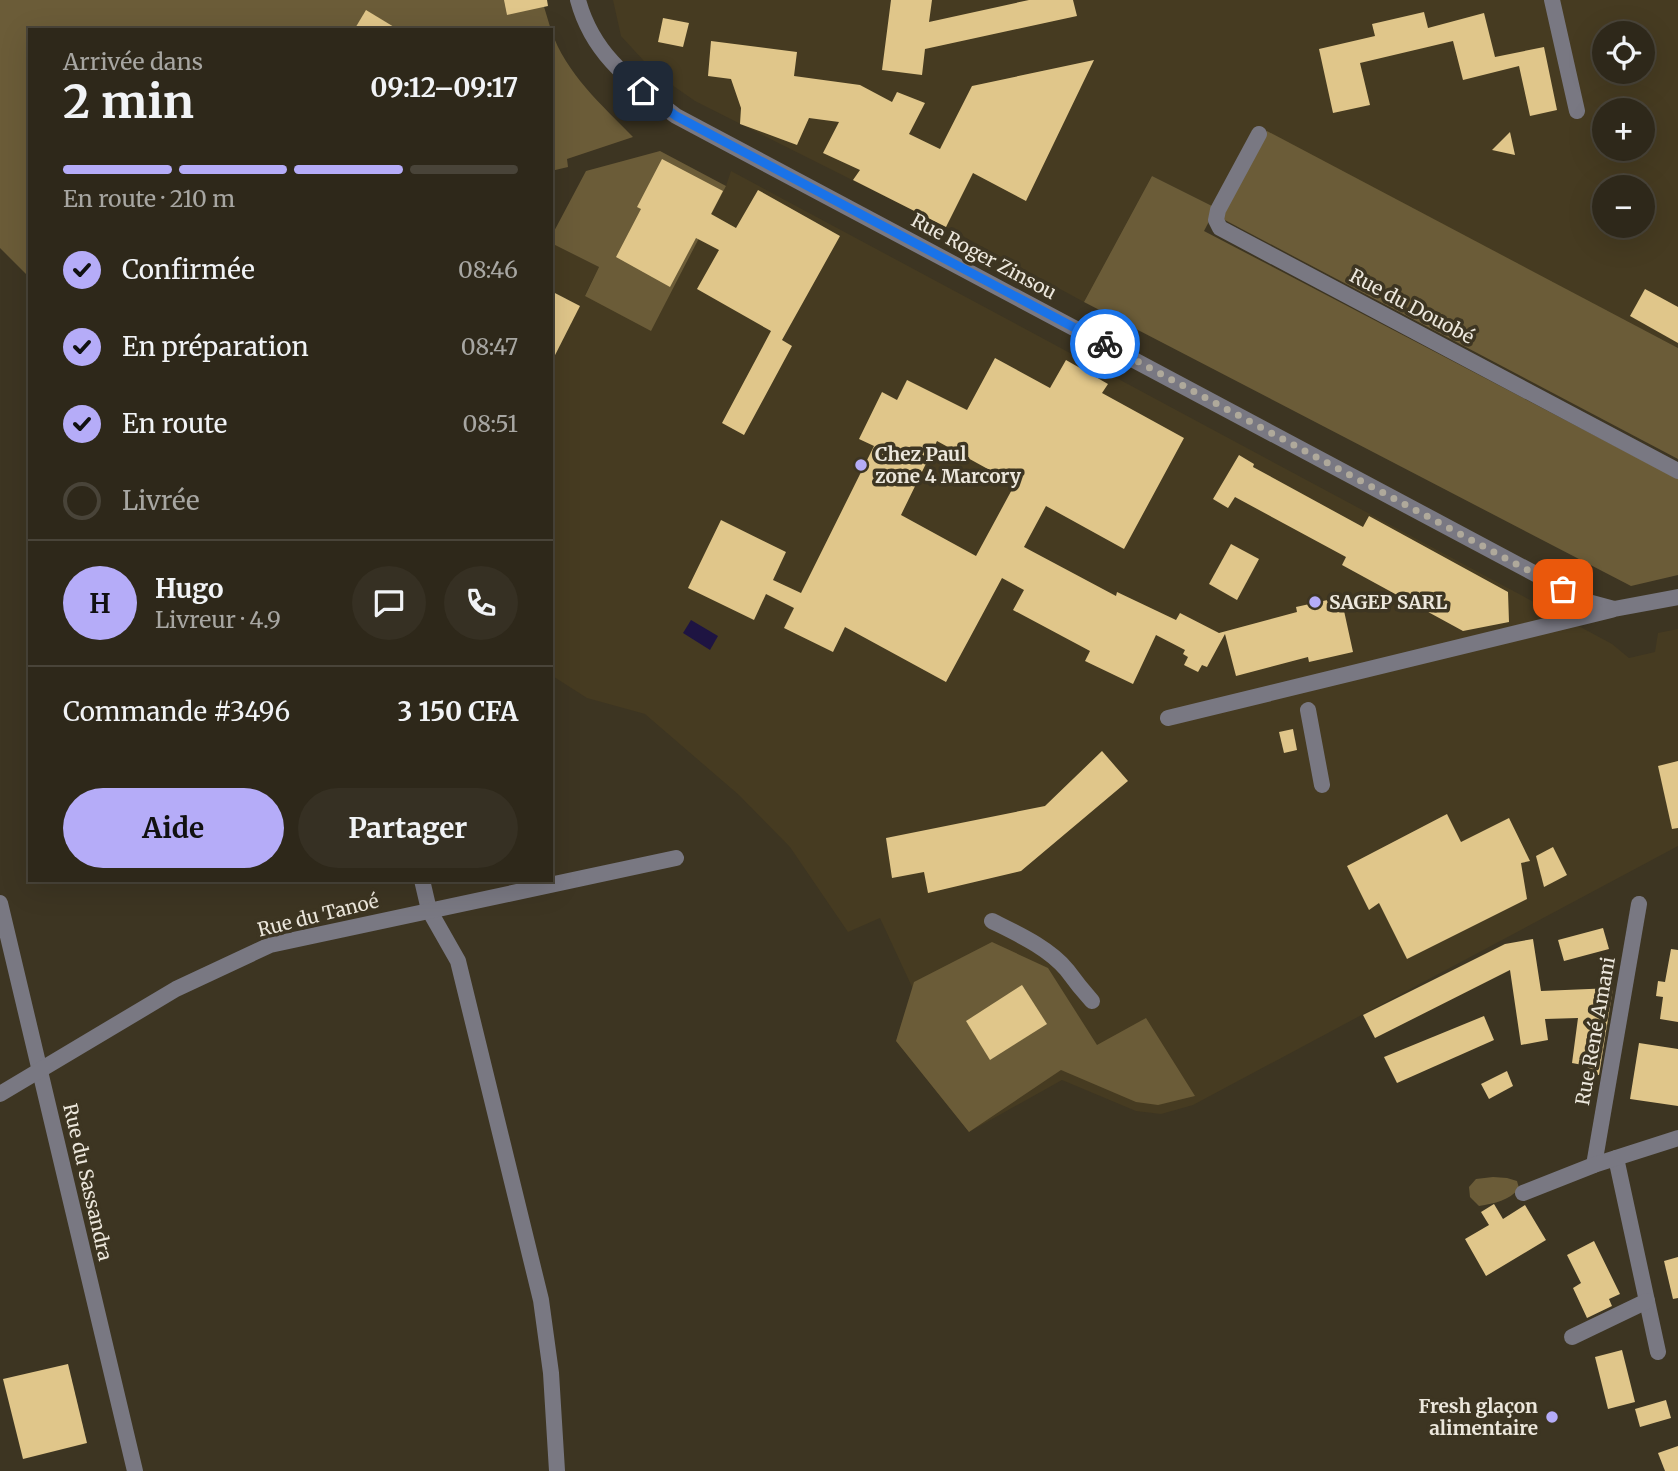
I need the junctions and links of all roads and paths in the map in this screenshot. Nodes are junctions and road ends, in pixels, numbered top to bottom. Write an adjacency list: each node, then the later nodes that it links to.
1 (578, 0): 7 (street, Rue Roger Zinsou)
2 (1552, 0): 3 (street)
3 (1577, 111)
4 (1259, 134): 5 (street, Rue du Douobé)
5 (1678, 471)
6 (1678, 597): 7 (street, Rue Roger Zinsou)
7 (1614, 609): 9 (street)
8 (1308, 710): 10 (street)
9 (1168, 718)
10 (1322, 785)
11 (676, 858): 15 (street, Rue du Tanoé)
12 (422, 882): 15 (street)
13 (0, 903): 18 (street, Rue du Sassandra)
14 (1639, 904): 22 (street, Rue René Amani)
15 (429, 910): 18 (street, Rue du Tanoé); 28 (street)
16 (992, 921): 17 (street)
17 (1092, 1001)
18 (40, 1070): 19 (street, Rue du Tanoé); 27 (street, Rue du Sassandra)
19 (0, 1094)
20 (1678, 1138): 21 (street)
21 (1616, 1158): 22 (street); 24 (street)
22 (1594, 1165): 23 (street)
23 (1523, 1192)
24 (1647, 1301): 25 (street); 26 (street)
25 (1572, 1337)
26 (1658, 1352)
27 (135, 1471)
28 (557, 1471)

